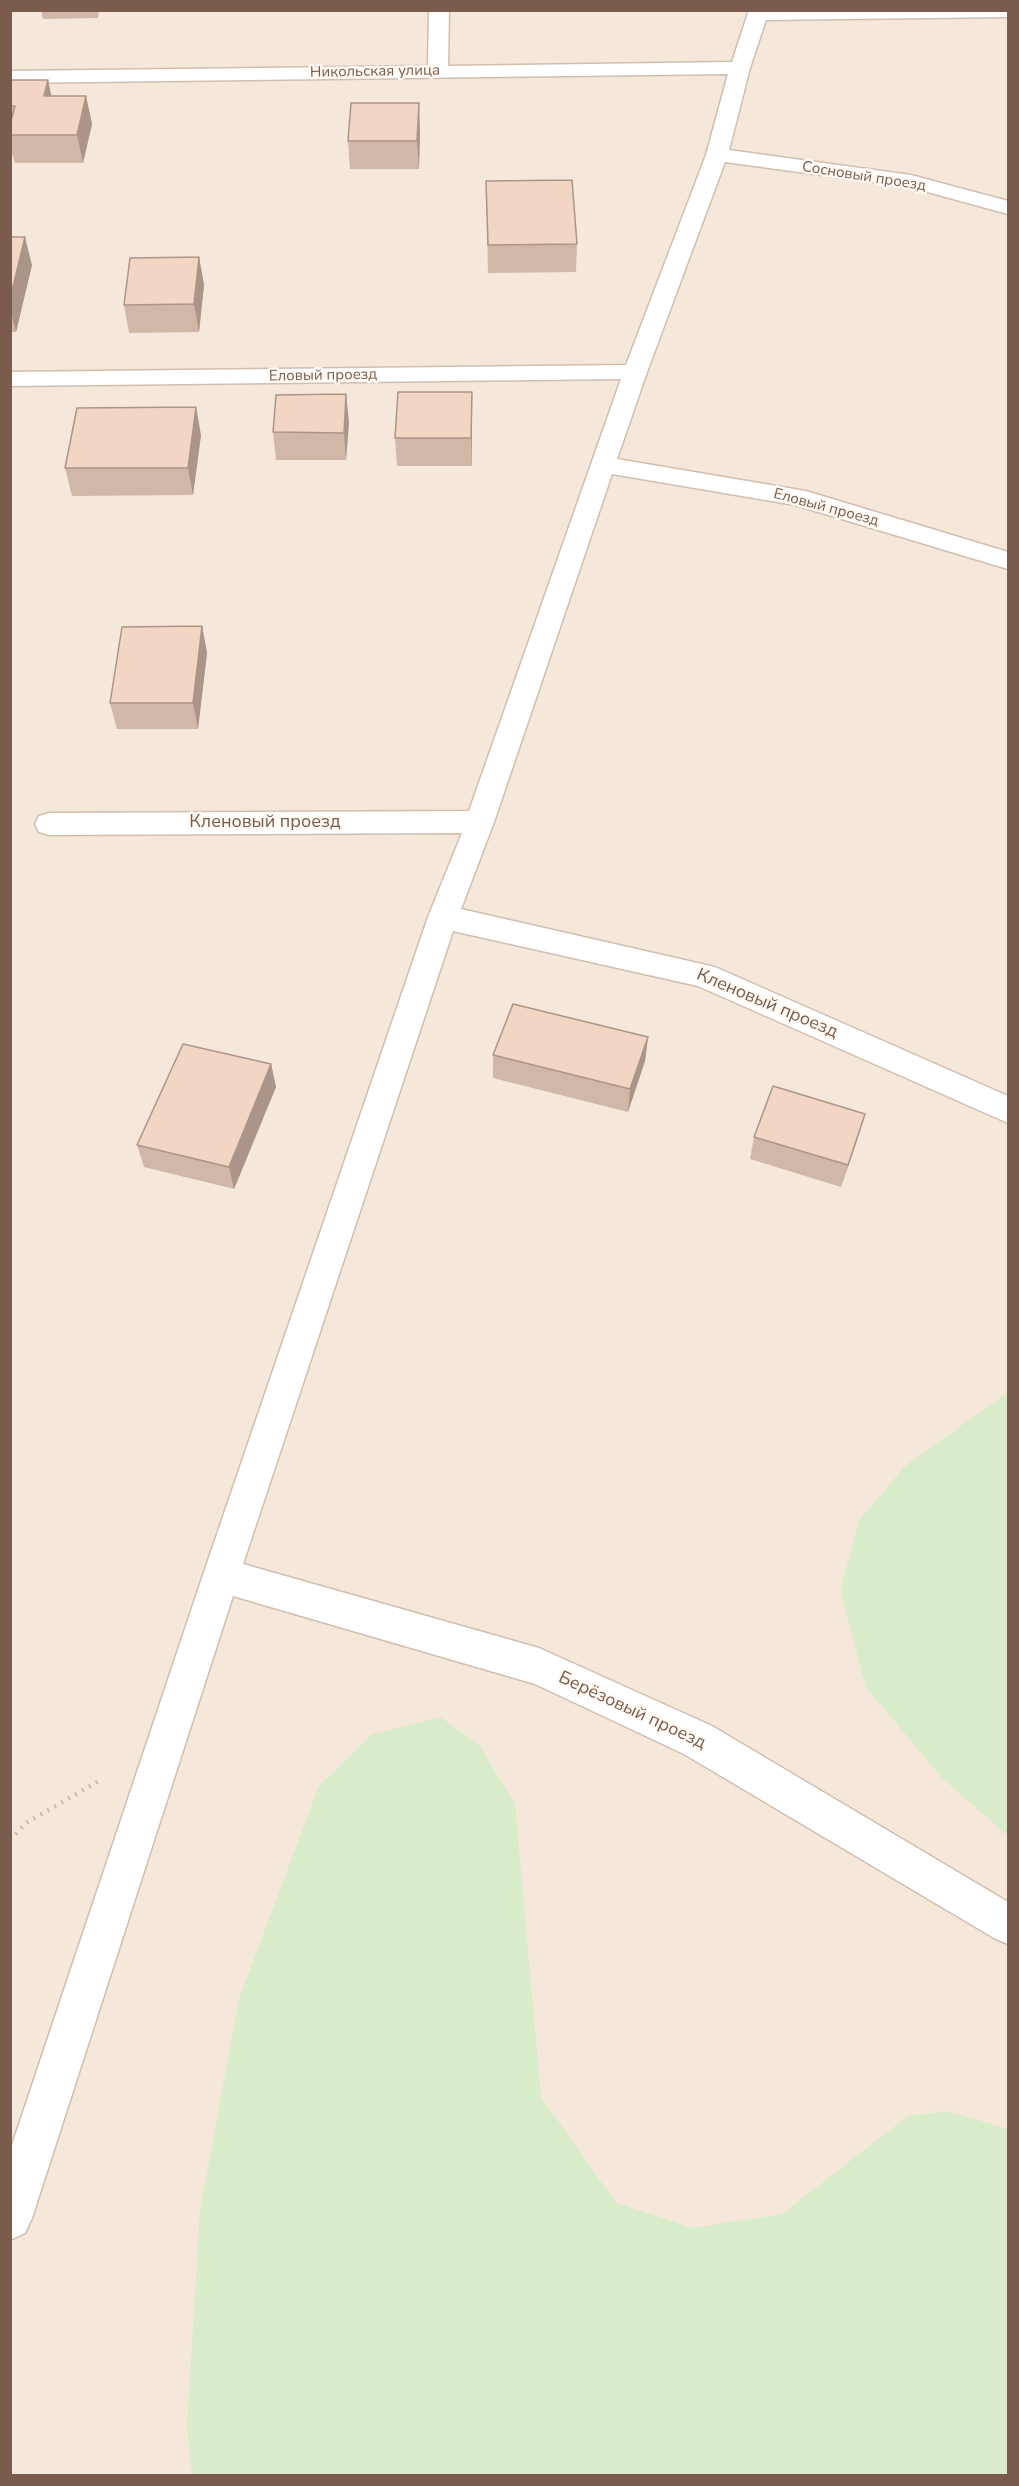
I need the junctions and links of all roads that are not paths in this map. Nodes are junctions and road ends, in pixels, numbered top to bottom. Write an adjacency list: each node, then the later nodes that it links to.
1 (439, 10): 5 (street)
2 (1008, 11): 3 (street)
3 (758, 12): 4 (street)
4 (740, 68): 5 (street, Никольская улица); 7 (street)
5 (438, 71): 6 (street, Никольская улица)
6 (10, 76)
7 (717, 155): 8 (street, Сосновый проезд); 9 (street)
8 (1008, 208)
9 (635, 372): 10 (street, Еловый проезд); 11 (street)
10 (10, 379)
11 (604, 465): 12 (street, Еловый проезд); 13 (street)
12 (1008, 561)
13 (480, 822): 14 (street, Кленовый проезд); 15 (street)
14 (49, 824)
15 (443, 917): 16 (street, Кленовый проезд); 17 (street)
16 (1008, 1110)
17 (222, 1575): 18 (street, Берёзовый проезд); 19 (street)
18 (1008, 1924)
19 (10, 2218)

